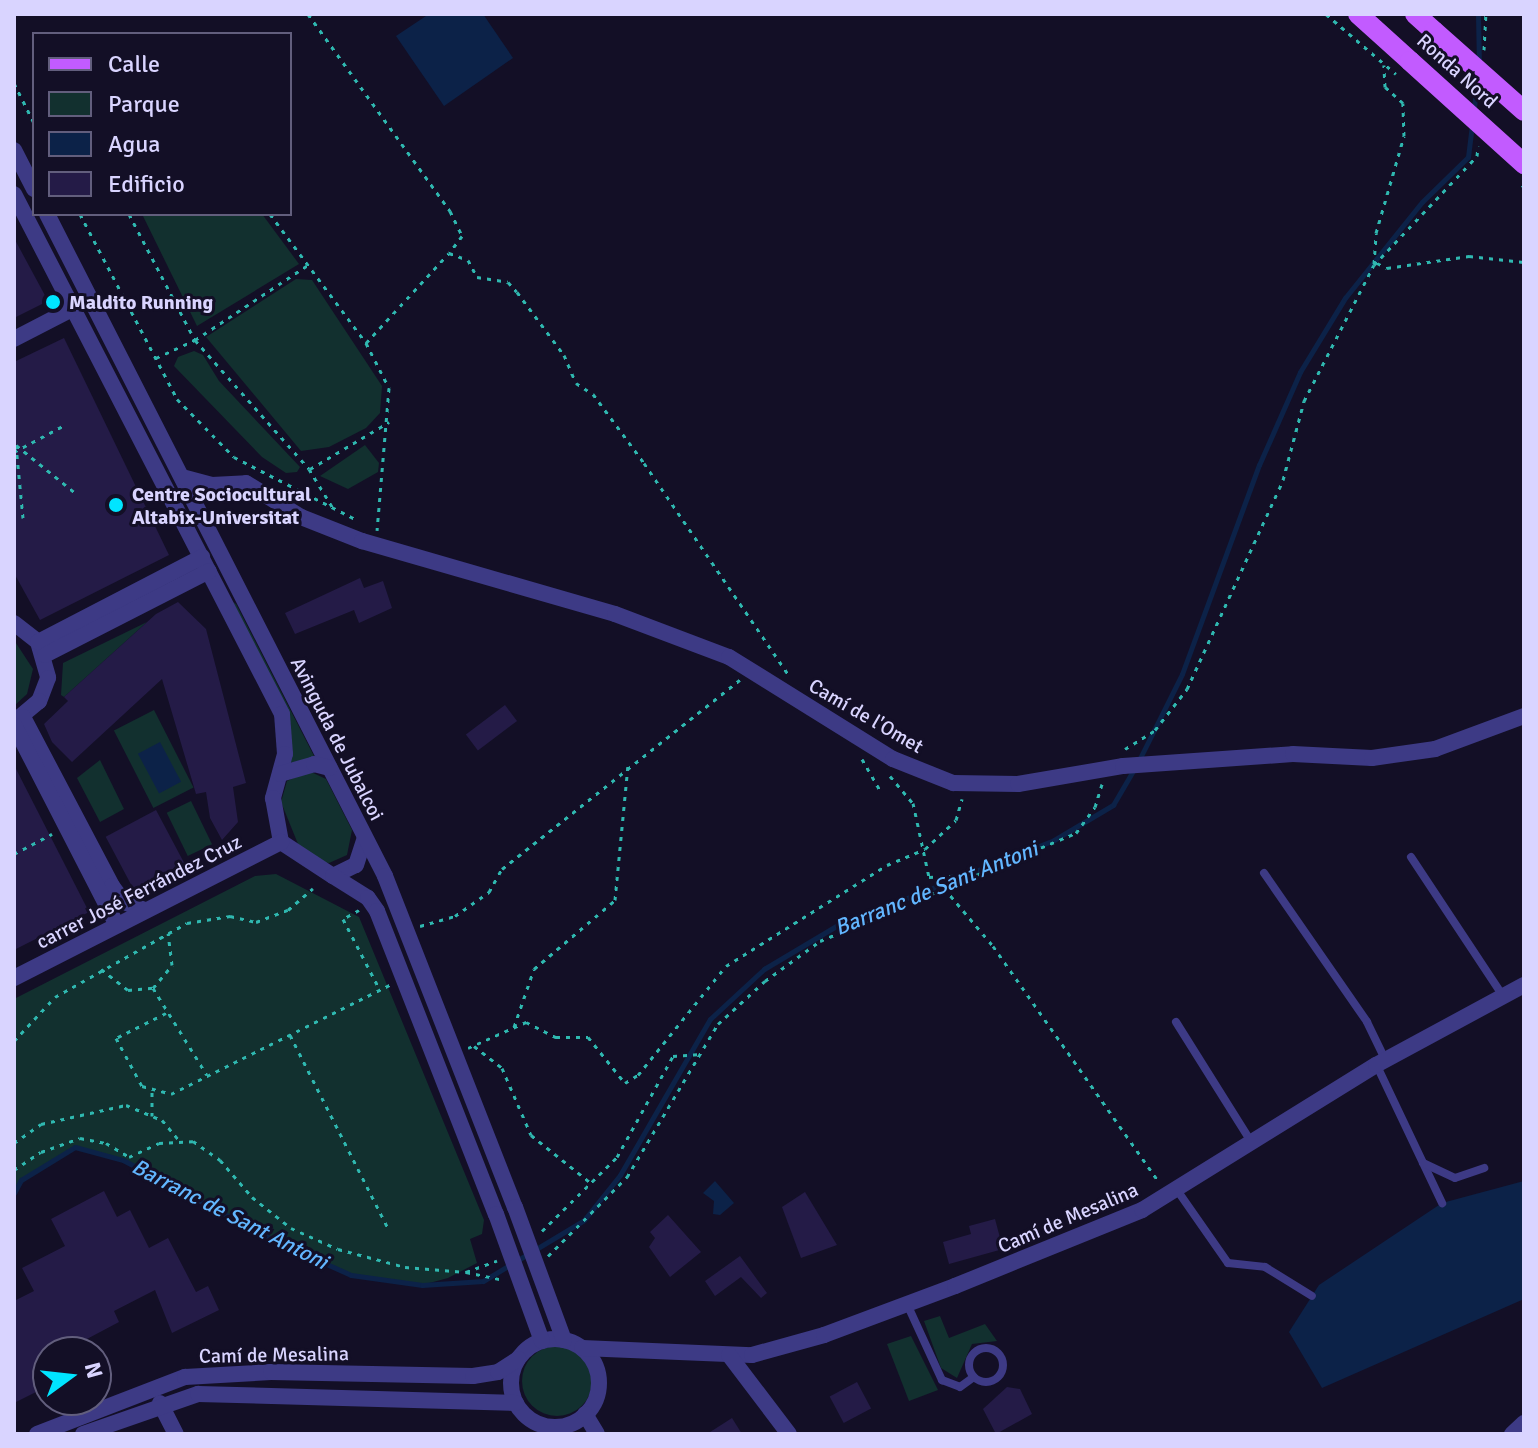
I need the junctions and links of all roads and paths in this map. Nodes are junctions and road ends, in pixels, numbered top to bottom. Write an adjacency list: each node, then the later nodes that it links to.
1 (308, 14): 21 (path)
2 (1326, 14): 7 (path)
3 (1358, 14): 8 (main road, Ronda Nord)
4 (1415, 14): 10 (main road, Ronda Nord, bridge)
5 (1486, 14): 6 (path)
6 (1483, 61)
7 (1384, 65): 8 (path); 23 (path)
8 (1404, 68): 14 (main road, Ronda Nord, bridge)
9 (14, 83): 11 (path)
10 (1524, 111)
11 (32, 119)
12 (1478, 140): 23 (path)
13 (14, 150): 15 (street)
14 (1524, 164)
15 (32, 185)
16 (14, 194): 25 (street, Avinguda de Jubalcoi)
17 (48, 216): 34 (street, Avinguda de Jubalcoi)
18 (81, 216): 29 (path)
19 (130, 216): 27 (path)
20 (271, 216): 24 (path)
21 (449, 253): 28 (path); 45 (path)
22 (1524, 262): 23 (path)
23 (1374, 263): 51 (path)
24 (308, 265): 27 (path); 28 (path)
25 (72, 309): 26 (street); 41 (street, Avinguda de Jubalcoi)
26 (14, 339)
27 (195, 340): 29 (path); 33 (path)
28 (366, 343): 30 (path)
29 (156, 358): 37 (path)
30 (389, 422): 33 (path); 40 (path)
31 (63, 426): 32 (path)
32 (17, 450): 36 (path); 38 (path)
33 (309, 469): 37 (path)
34 (182, 477): 35 (street, Camí de l'Omet); 39 (street, Avinguda de Jubalcoi)
35 (222, 485): 39 (street); 40 (street, Camí de l'Omet)
36 (74, 492)
37 (333, 508): 40 (path)
38 (23, 518)
39 (205, 523): 50 (street, Avinguda de Jubalcoi)
40 (375, 545): 44 (street, Camí de l'Omet)
41 (205, 564): 43 (street); 52 (street, Avinguda de Jubalcoi)
42 (14, 623): 43 (street)
43 (42, 648): 47 (street)
44 (751, 671): 48 (street, Camí de l'Omet); 49 (path)
45 (795, 684)
46 (1524, 716): 51 (street, Camí de l'Omet)
47 (17, 721): 67 (street); 68 (street)
48 (850, 734): 54 (street, Camí de l'Omet); 55 (path)
49 (628, 765): 71 (path); 83 (path)
50 (330, 768): 52 (street); 57 (street, Avinguda de Jubalcoi)
51 (1115, 768): 54 (street, Camí de l'Omet); 63 (path)
52 (280, 774): 58 (street, Avinguda de Jubalcoi)
53 (887, 774): 59 (path)
54 (967, 783): 59 (path)
55 (880, 790)
56 (55, 833): 60 (path)
57 (365, 836): 64 (street, Avinguda de Jubalcoi); 71 (street)
58 (281, 842): 64 (street); 68 (street, carrer José Ferrández Cruz)
59 (925, 849): 63 (path); 83 (path)
60 (14, 854)
61 (1411, 857): 80 (lane)
62 (1264, 873): 89 (lane)
63 (975, 875): 65 (path)
64 (333, 876): 111 (street, bridge)
65 (944, 887): 88 (path); 100 (path)
66 (313, 888): 72 (path)
67 (100, 892): 70 (street); 73 (street)
68 (145, 910): 70 (street, carrer José Ferrández Cruz)
69 (359, 910): 79 (path)
70 (117, 925): 73 (street, carrer José Ferrández Cruz)
71 (409, 930): 110 (street, bridge)
72 (168, 933): 74 (path); 78 (path)
73 (96, 936): 75 (street, carrer José Ferrández Cruz)
74 (101, 969): 78 (path); 85 (path)
75 (14, 978)
76 (393, 984): 79 (path)
77 (1524, 985): 80 (street, Camí de Mesalina)
78 (153, 988): 81 (path)
79 (380, 990): 84 (path)
80 (1503, 996): 89 (street, Camí de Mesalina)
81 (166, 1013): 90 (path); 91 (path)
82 (1176, 1022): 95 (lane)
83 (513, 1027): 86 (path)
84 (290, 1035): 90 (path); 102 (path)
85 (14, 1041)
86 (474, 1046): 87 (path); 99 (path)
87 (468, 1048)
88 (701, 1054): 99 (path); 105 (path)
89 (1381, 1062): 95 (street, Camí de Mesalina); 96 (lane)
90 (207, 1076): 91 (path)
91 (152, 1089): 92 (path)
92 (152, 1116): 93 (path); 94 (path)
93 (179, 1139): 98 (path); 106 (path)
94 (14, 1143)
95 (1252, 1143): 100 (street, Camí de Mesalina)
96 (1423, 1162): 97 (lane); 101 (lane)
97 (1484, 1168)
98 (14, 1170)
99 (591, 1183): 103 (path)
100 (1172, 1193): 108 (lane); 109 (street, Camí de Mesalina)
101 (1442, 1203)
102 (388, 1228)
103 (542, 1232)
104 (506, 1258): 106 (path)
105 (538, 1264)
106 (466, 1272): 107 (path)
107 (514, 1275)
108 (1312, 1296)
109 (907, 1304): 113 (street, Camí de Mesalina); 115 (lane)
110 (564, 1340): 111 (street); 112 (street)
111 (542, 1341): 114 (street)
112 (582, 1348): 113 (street, Camí de Mesalina); 118 (street)
113 (729, 1355): 124 (street)
114 (518, 1359): 117 (street); 120 (street, Camí de Mesalina)
115 (974, 1377): 115 (lane)
116 (160, 1403): 117 (street); 121 (street); 122 (street)
117 (516, 1403): 118 (street)
118 (585, 1414): 123 (street)
119 (1524, 1423): 125 (street)
120 (37, 1434)
121 (83, 1434)
122 (176, 1434)
123 (597, 1434)
124 (789, 1434)
125 (1512, 1434)

